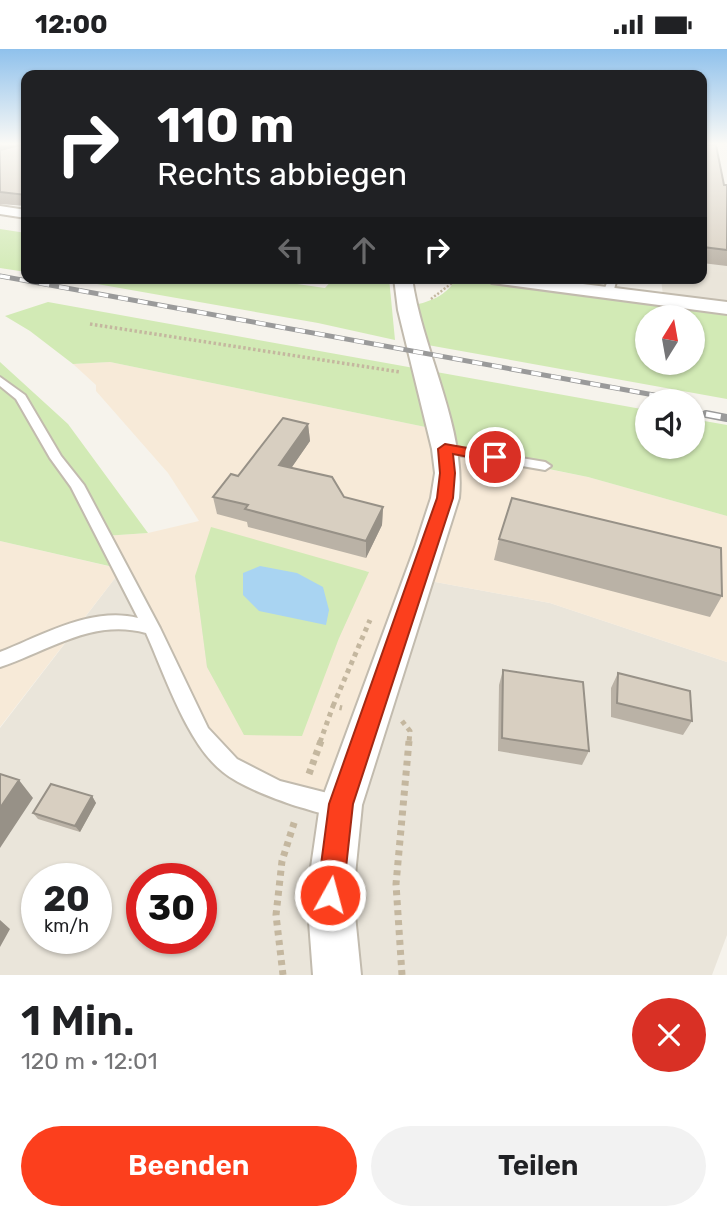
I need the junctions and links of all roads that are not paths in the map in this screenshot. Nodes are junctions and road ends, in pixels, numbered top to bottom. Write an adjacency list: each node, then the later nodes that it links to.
1 (0, 210): 2 (street)
2 (21, 213)
3 (404, 284): 8 (street)
4 (580, 284): 5 (street)
5 (610, 286): 6 (street)
6 (727, 308)
7 (0, 380): 10 (lane)
8 (445, 449): 9 (lane); 12 (street)
9 (545, 465)
10 (152, 628): 11 (lane); 12 (lane)
11 (0, 660)
12 (341, 804): 13 (street)
13 (337, 975)

